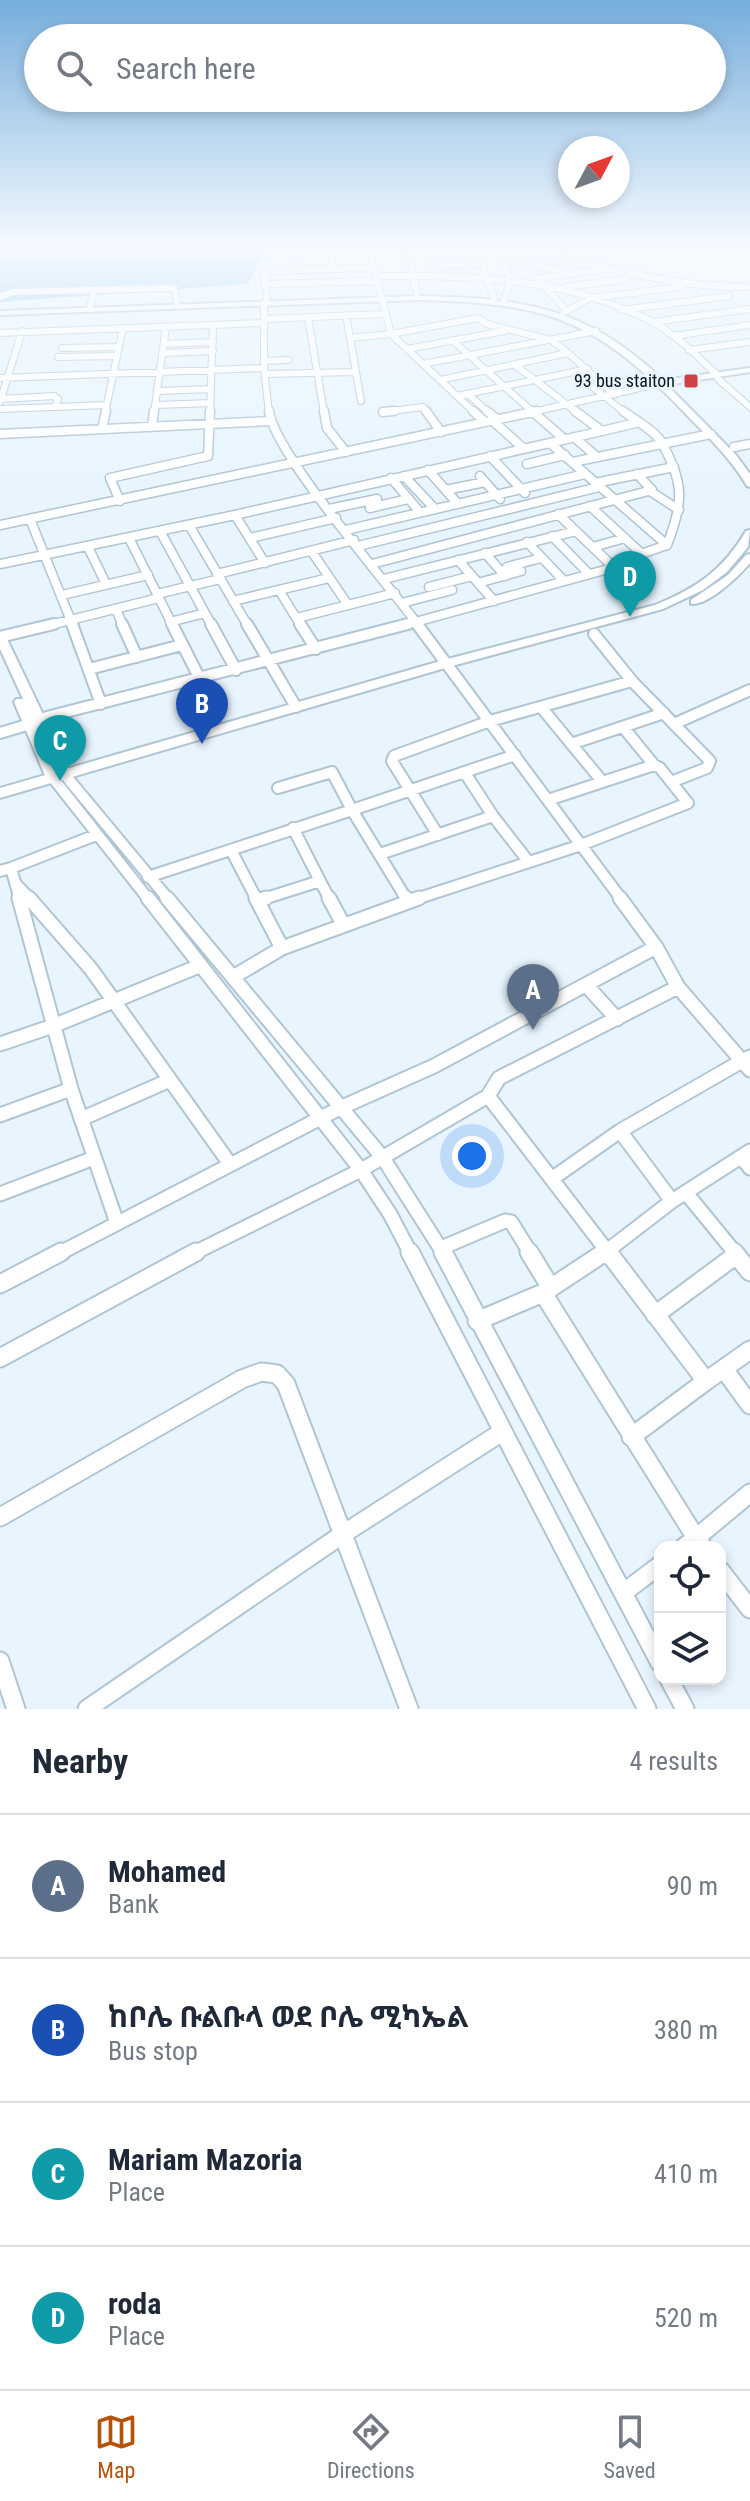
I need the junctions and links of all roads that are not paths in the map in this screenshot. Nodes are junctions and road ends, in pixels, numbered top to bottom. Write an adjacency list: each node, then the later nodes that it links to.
1 (213, 325): 25 (street)
2 (195, 326): 13 (street)
3 (264, 326): 39 (street)
4 (309, 326): 44 (street)
5 (348, 326): 22 (street)
6 (388, 326): 20 (street)
7 (436, 326): 20 (street)
8 (495, 326): 16 (street)
9 (581, 326): 18 (main road)
10 (596, 326): 54 (main road)
11 (658, 326): 21 (street)
12 (745, 326): 21 (street)
13 (166, 327): 14 (street); 28 (street)
14 (123, 328): 15 (street); 31 (street)
15 (67, 330): 17 (street); 27 (street)
16 (513, 330): 23 (street); 24 (street)
17 (22, 331): 19 (street); 51 (street)
18 (596, 331): 24 (street); 54 (main road)
19 (0, 333)
20 (391, 334): 22 (street); 29 (street)
21 (673, 336): 30 (street)
22 (350, 338): 45 (street)
23 (452, 340): 29 (street); 34 (street)
24 (551, 340): 33 (street); 34 (street)
25 (213, 342): 28 (street); 32 (street)
26 (750, 342): 30 (street)
27 (62, 348): 31 (street); 35 (street)
28 (164, 348): 32 (street); 42 (street)
29 (407, 349): 37 (street)
30 (689, 350): 50 (street)
31 (117, 351): 35 (street); 48 (street)
32 (213, 351): 40 (street)
33 (568, 353): 38 (street); 41 (street)
34 (469, 355): 37 (street); 43 (street)
35 (58, 357): 49 (street)
36 (289, 360): 39 (street)
37 (423, 364): 52 (street)
38 (515, 365): 43 (street); 53 (street)
39 (265, 367): 40 (street); 44 (street); 73 (street)
40 (212, 369): 42 (street); 56 (street)
41 (588, 369): 46 (street); 59 (street)
42 (161, 371): 48 (street); 57 (street)
43 (485, 371): 52 (street); 55 (street)
44 (317, 372): 45 (street); 91 (street)
45 (355, 372): 63 (street)
46 (574, 372): 53 (street); 61 (street)
47 (750, 373): 50 (main road)
48 (112, 374): 49 (street); 67 (street)
49 (52, 375): 51 (street)
50 (718, 377): 54 (main road); 66 (street)
51 (4, 378): 62 (street)
52 (440, 380): 60 (street)
53 (536, 381): 55 (street); 65 (street)
54 (666, 385): 59 (street); 82 (main road); 88 (main road)
55 (504, 387): 58 (street); 72 (street)
56 (210, 389): 57 (street); 64 (street)
57 (159, 391): 68 (street)
58 (468, 394): 60 (street); 74 (street)
59 (615, 395): 61 (street)
60 (457, 396): 74 (street)
61 (605, 397): 65 (street); 75 (street)
62 (0, 400): 69 (street)
63 (361, 401)
64 (210, 403): 68 (street); 76 (street)
65 (570, 404): 72 (street); 79 (street)
66 (749, 404)
67 (107, 405): 69 (street); 78 (street)
68 (157, 405): 77 (street)
69 (55, 406): 70 (street)
70 (0, 409)
71 (383, 412): 80 (street)
72 (534, 412): 74 (street); 84 (street)
73 (270, 421): 76 (street); 97 (street)
74 (492, 421): 80 (street); 89 (street)
75 (636, 423): 79 (street); 85 (street)
76 (210, 425): 77 (street); 95 (street)
77 (152, 427): 78 (street)
78 (102, 429): 81 (street)
79 (602, 431): 83 (street)
80 (441, 432): 91 (street)
81 (0, 434)
82 (711, 434): 85 (street); 101 (main road)
83 (574, 437): 84 (street); 94 (street)
84 (564, 439): 86 (street)
85 (662, 442): 94 (street); 100 (street)
86 (550, 443): 89 (street); 92 (street)
87 (750, 444): 88 (street)
88 (734, 447): 101 (main road)
89 (523, 448): 90 (street)
90 (512, 451): 93 (street); 99 (street)
91 (346, 452): 97 (street)
92 (565, 455): 96 (street); 99 (street)
93 (490, 456): 98 (street); 104 (street)
94 (597, 457): 96 (street)
95 (193, 461): 110 (street); 121 (street)
96 (573, 462): 105 (street)
97 (295, 464): 110 (street); 118 (street)
98 (451, 464): 102 (street); 103 (street)
99 (529, 467): 104 (street)
100 (674, 467): 106 (street); 129 (street)
101 (747, 469): 112 (main road)
102 (428, 470): 107 (street); 115 (street)
103 (458, 472)
104 (506, 473): 109 (street); 114 (street)
105 (585, 474): 113 (street); 114 (street)
106 (637, 474): 113 (street); 116 (street)
107 (404, 476): 108 (street); 130 (street)
108 (391, 478): 111 (street); 119 (street)
109 (483, 479): 115 (street); 117 (street)
110 (209, 483): 121 (street)
111 (365, 484): 118 (street); 122 (street)
112 (750, 484)
113 (597, 485): 120 (street); 123 (street)
114 (521, 489): 117 (street); 123 (street)
115 (446, 490): 124 (street)
116 (650, 491): 120 (street); 129 (street)
117 (498, 494): 124 (street); 128 (street)
118 (319, 495): 127 (street); 132 (street)
119 (408, 499): 122 (street); 130 (street)
120 (614, 500): 126 (street); 154 (street)
121 (120, 501): 135 (street)
122 (379, 502): 125 (street)
123 (533, 503): 128 (street); 133 (street)
124 (458, 504): 130 (street)
125 (363, 506): 127 (street); 136 (street)
126 (590, 506): 131 (street); 150 (street)
127 (329, 509): 134 (street)
128 (509, 509): 137 (street); 140 (street)
129 (679, 510): 154 (street)
130 (428, 511): 136 (street); 140 (street)
131 (558, 514): 133 (street); 144 (street)
132 (235, 515): 139 (street); 148 (street)
133 (547, 517): 137 (street)
134 (336, 518): 141 (street); 148 (street)
135 (30, 519): 138 (street); 161 (street)
136 (376, 523): 141 (street)
137 (522, 523): 151 (street)
138 (0, 525)
139 (189, 525): 142 (street); 177 (street)
140 (440, 525): 143 (street); 151 (street)
141 (346, 530): 153 (street)
142 (160, 531): 147 (street); 184 (street)
143 (414, 531): 149 (street); 157 (street)
144 (576, 531): 146 (street); 156 (street)
145 (750, 533): 176 (main road)
146 (552, 536): 152 (street); 174 (street)
147 (129, 538): 155 (street); 175 (street)
148 (250, 538): 167 (street)
149 (388, 538): 153 (street); 162 (street)
150 (625, 538): 156 (street); 160 (street)
151 (456, 541): 157 (street); 163 (street)
152 (527, 542): 159 (street); 165 (street)
153 (356, 543): 158 (street); 169 (street)
154 (667, 545): 160 (street)
155 (88, 547): 161 (street); 183 (street)
156 (593, 547): 170 (street)
157 (429, 549): 162 (street)
158 (312, 552): 167 (street); 178 (street)
159 (485, 553): 163 (street); 173 (street)
160 (642, 554): 170 (street)
161 (46, 555): 168 (street); 190 (street)
162 (403, 556): 169 (street)
163 (471, 556): 166 (street)
164 (750, 557): 176 (main road)
165 (541, 558): 171 (street); 182 (street)
166 (458, 560): 172 (street); 180 (street)
167 (265, 563): 177 (street)
168 (0, 564)
169 (372, 564): 179 (street)
170 (612, 566): 174 (street); 181 (street)
171 (518, 568): 173 (street); 186 (street)
172 (416, 571): 179 (street); 188 (street)
173 (502, 573): 180 (street)
174 (589, 574): 182 (street)
175 (148, 575): 183 (street); 191 (street)
176 (726, 575): 203 (main road); 210 (main road)
177 (218, 577): 184 (street); 192 (street)
178 (329, 578): 187 (street); 195 (street)
179 (384, 579): 189 (street)
180 (475, 579): 185 (street); 193 (street)
181 (627, 580)
182 (564, 581): 186 (street)
183 (106, 584): 190 (street)
184 (190, 586): 191 (street); 198 (street)
185 (449, 586): 188 (street); 196 (street)
186 (538, 589): 193 (street)
187 (279, 590): 192 (street); 199 (street)
188 (432, 591): 194 (street)
189 (395, 593): 194 (street); 195 (street)
190 (62, 595): 200 (street)
191 (158, 596): 197 (street); 202 (street)
192 (233, 601): 209 (street)
193 (494, 601): 196 (street)
194 (402, 603): 201 (street)
195 (348, 605): 199 (street)
196 (467, 608): 201 (street)
197 (116, 609): 200 (street); 207 (street)
198 (205, 613): 202 (street); 212 (street)
199 (297, 618): 206 (street)
200 (71, 620): 204 (street); 211 (street)
201 (415, 621): 206 (street); 210 (street)
202 (170, 622): 205 (street)
203 (594, 634): 210 (main road); 214 (street)
204 (0, 637): 221 (main road)
205 (182, 645): 207 (street); 213 (street)
206 (316, 649): 209 (street)
207 (137, 657): 211 (street)
208 (0, 658): 221 (main road)
209 (270, 661): 212 (street); 217 (street)
210 (450, 667): 217 (main road); 220 (street); 229 (main road)
211 (89, 669): 216 (street)
212 (236, 670): 213 (street)
213 (200, 679): 216 (street)
214 (632, 681): 218 (street); 219 (street)
215 (750, 690): 222 (street)
216 (101, 704): 221 (street)
217 (296, 707): 229 (main road)
218 (541, 707): 220 (street); 225 (street)
219 (664, 713): 222 (street); 223 (street)
220 (490, 721): 226 (street); 233 (street)
221 (34, 722): 224 (street); 229 (main road)
222 (674, 724): 231 (street)
223 (623, 727): 225 (street); 227 (street)
224 (0, 733)
225 (571, 744): 230 (street)
226 (515, 755): 228 (street); 235 (street)
227 (654, 765): 230 (street); 231 (street)
228 (465, 773): 233 (street); 238 (street)
229 (61, 780): 234 (main road); 236 (main road); 240 (street); 247 (street)
230 (601, 780): 235 (street)
231 (671, 782): 242 (street)
232 (278, 788): 237 (street)
233 (409, 791): 237 (street); 241 (street)
234 (0, 793)
235 (548, 800): 242 (street)
236 (0, 803)
237 (352, 810): 239 (street); 244 (street)
238 (493, 816): 241 (street); 245 (street)
239 (293, 828): 243 (street); 248 (street)
240 (96, 835): 246 (street); 255 (street)
241 (438, 835): 244 (street)
242 (581, 845): 245 (street); 253 (street)
243 (231, 850): 247 (street); 250 (street)
244 (380, 854): 251 (street)
245 (528, 861): 251 (street)
246 (6, 870): 249 (street)
247 (148, 877): 256 (street)
248 (320, 881): 250 (street); 252 (street)
249 (16, 884): 259 (street); 261 (street)
250 (258, 901): 254 (street)
251 (408, 902): 252 (street)
252 (343, 924): 254 (street)
253 (656, 947): 257 (street); 258 (street)
254 (282, 948): 256 (street)
255 (199, 966): 259 (street); 270 (street)
256 (233, 977): 267 (street)
257 (586, 985): 260 (street); 267 (street)
258 (678, 987): 260 (street); 263 (street)
259 (114, 1000): 261 (street); 264 (street)
260 (617, 1019): 266 (street)
261 (53, 1026): 262 (street); 265 (street)
262 (0, 1044)
263 (747, 1063): 271 (street)
264 (170, 1080): 269 (street); 275 (street)
265 (71, 1089): 268 (street); 269 (street)
266 (488, 1096): 273 (street); 277 (street)
267 (340, 1108): 270 (street); 273 (street)
268 (0, 1115)
269 (81, 1119): 272 (street)
270 (320, 1119): 275 (street); 276 (street)
271 (620, 1131): 277 (street); 280 (street)
272 (94, 1158): 278 (street); 281 (street)
273 (383, 1158): 276 (street); 282 (street)
274 (747, 1158): 279 (street)
275 (230, 1164): 281 (street)
276 (361, 1170): 291 (street); 295 (street)
277 (553, 1178): 283 (street)
278 (0, 1194)
279 (687, 1194): 280 (street); 284 (street)
280 (672, 1201): 283 (street)
281 (117, 1223): 286 (street)
282 (441, 1248): 287 (street); 289 (street)
283 (607, 1251): 287 (street); 288 (street)
284 (736, 1255): 285 (street); 288 (street)
285 (750, 1272)
286 (0, 1284)
287 (547, 1290): 289 (street); 296 (street)
288 (655, 1315): 293 (street)
289 (477, 1321): 304 (street)
290 (750, 1350): 292 (street)
291 (0, 1358)
292 (724, 1369): 293 (street); 294 (street)
293 (706, 1381): 296 (street)
294 (750, 1405)
295 (502, 1432): 299 (street); 312 (street)
296 (631, 1437): 300 (street)
297 (750, 1493): 301 (street)
298 (0, 1517): 299 (street)
299 (343, 1534): 310 (street); 311 (street)
300 (692, 1541)
301 (697, 1541)
302 (654, 1570): 304 (street)
303 (726, 1578): 305 (street)
304 (623, 1593): 306 (street)
305 (750, 1609)
306 (654, 1652)
307 (0, 1661): 309 (street)
308 (672, 1685): 313 (street)
309 (16, 1709)
310 (87, 1709)
311 (409, 1709)
312 (647, 1709)
313 (685, 1709)

